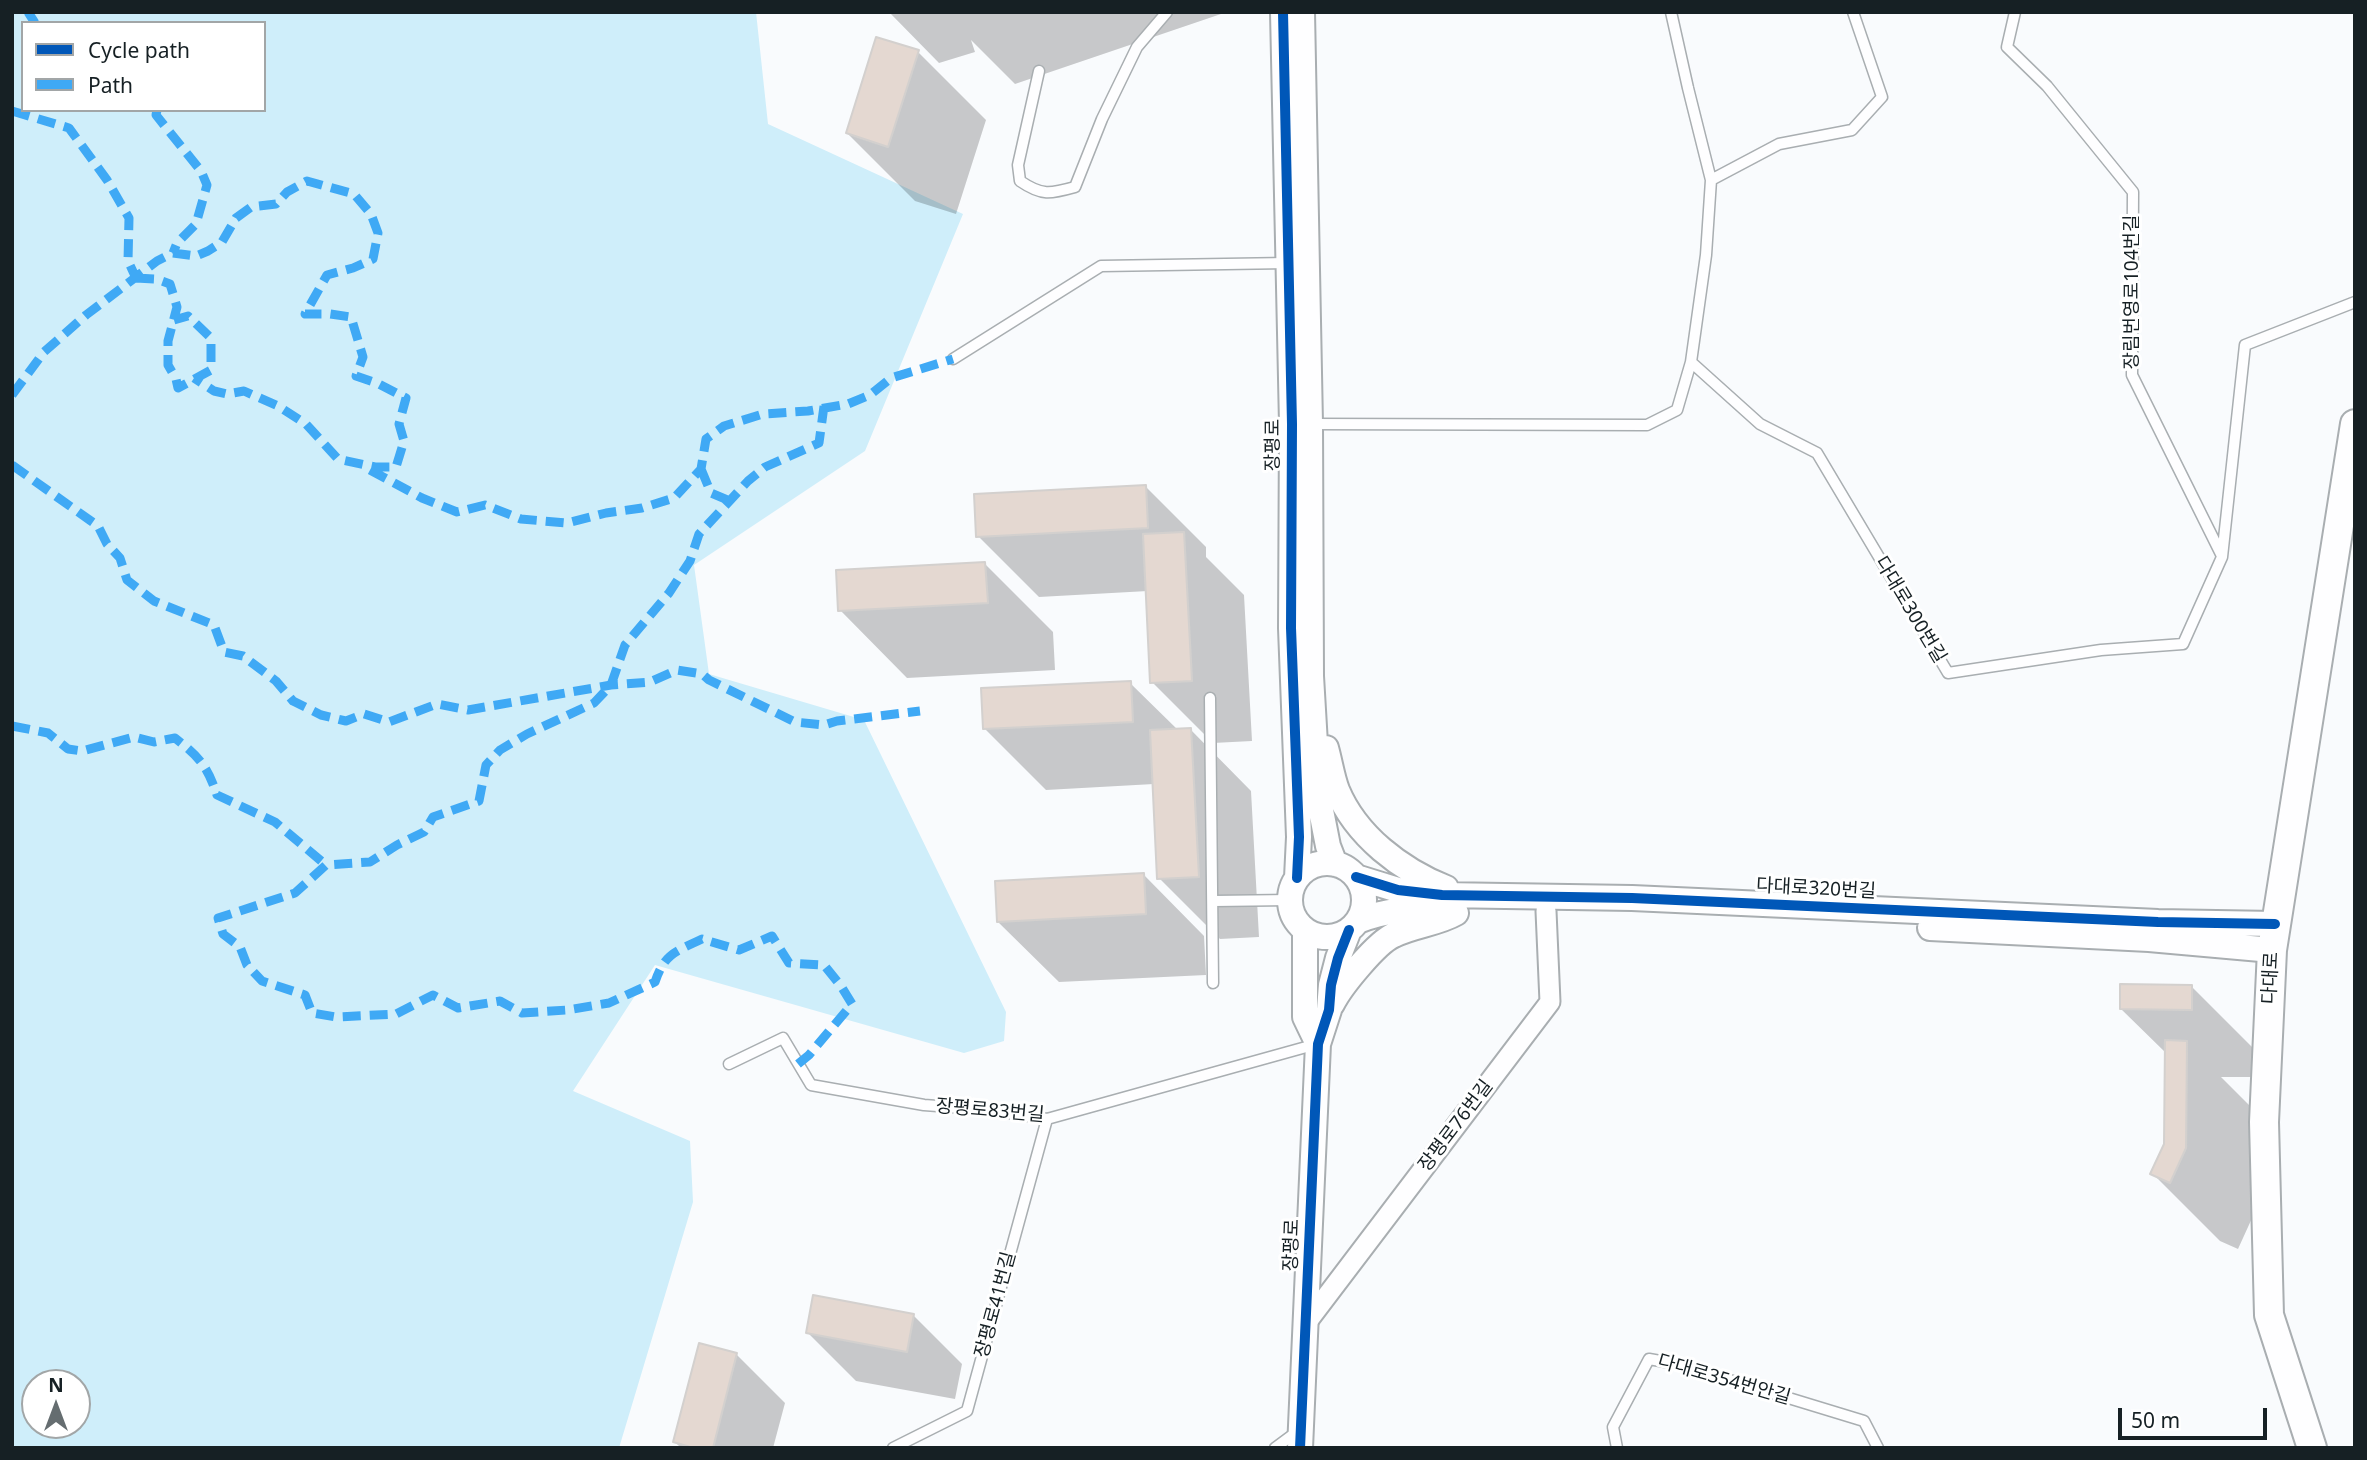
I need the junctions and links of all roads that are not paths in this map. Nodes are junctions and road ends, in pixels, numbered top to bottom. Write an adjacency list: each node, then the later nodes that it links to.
1 (1167, 12): 7 (lane)
2 (1283, 12): 9 (street, 장평로)
3 (1302, 12): 9 (street, 장평로)
4 (1671, 12): 8 (lane)
5 (1853, 12): 8 (lane)
6 (2015, 12): 15 (lane, 장림번영로104번길)
7 (1039, 71)
8 (1712, 180): 12 (lane)
9 (1296, 263): 11 (lane); 13 (street, 장평로)
10 (2355, 302): 15 (lane, 다대로300번길)
11 (953, 359)
12 (1691, 362): 13 (lane); 15 (lane, 다대로300번길)
13 (1301, 424): 17 (street, 장평로); 20 (street, 장평로)
14 (2355, 424): 26 (main road, 다대로)
15 (2222, 557)
16 (1210, 698): 21 (lane)
17 (1314, 725): 18 (street, 장평로); 22 (street)
18 (1335, 864): 19 (street); 20 (street)
19 (1356, 877): 22 (street, 다대로320번길); 24 (street)
20 (1293, 889): 21 (lane); 25 (street)
21 (1214, 901): 27 (lane)
22 (1463, 902): 23 (street, 다대로320번길); 24 (street, 다대로320번길); 26 (street, 다대로320번길); 28 (street)
23 (1546, 911): 26 (street, 다대로320번길); 32 (street, 장평로76번길)
24 (1353, 925): 25 (street); 28 (street)
25 (1305, 930): 29 (street)
26 (2274, 937): 38 (main road, 다대로)
27 (1213, 983)
28 (1329, 1010): 29 (street)
29 (1318, 1044): 31 (lane, 장평로83번길); 32 (street, 장평로)
30 (729, 1064): 31 (lane, 장평로83번길)
31 (1047, 1119): 34 (lane, 장평로41번길)
32 (1307, 1322): 33 (street, 장평로)
33 (1301, 1438): 35 (lane)
34 (893, 1448)
35 (1275, 1448)
36 (1617, 1448): 37 (lane, 다대로354번안길)
37 (1878, 1448)
38 (2312, 1448)

